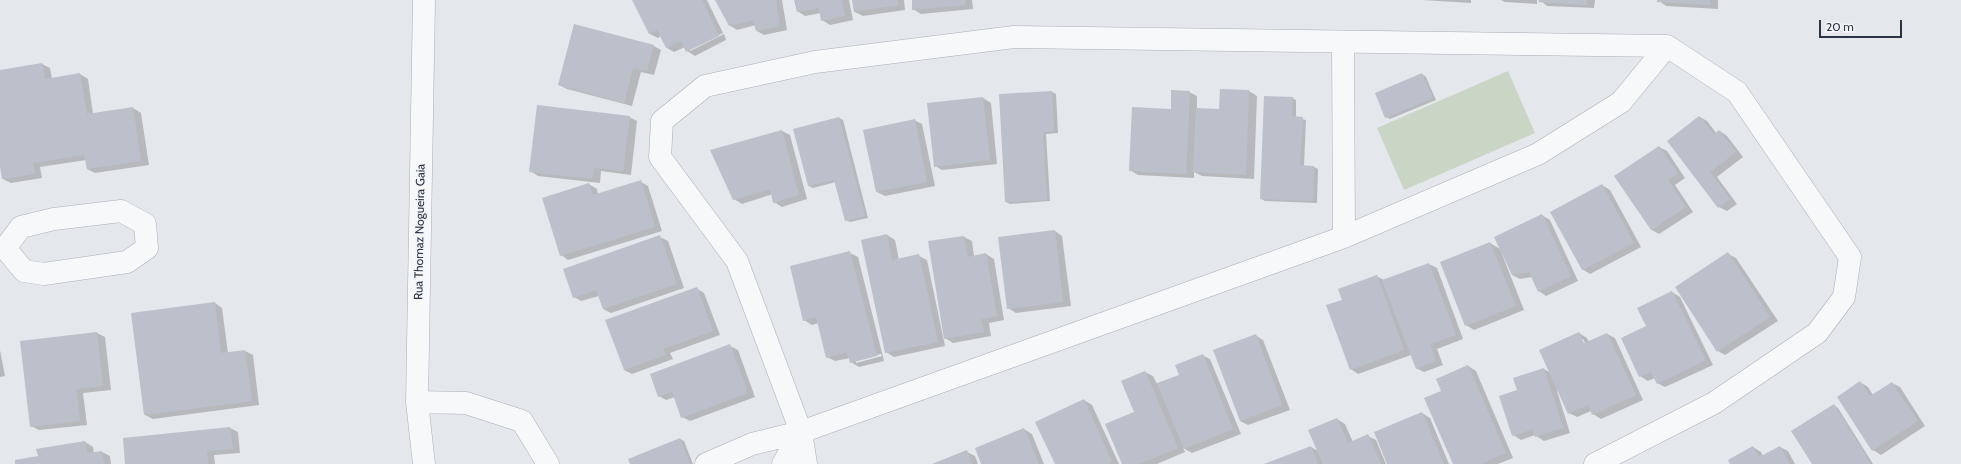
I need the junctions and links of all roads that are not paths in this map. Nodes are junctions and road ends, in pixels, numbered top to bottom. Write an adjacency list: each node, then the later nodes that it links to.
1 (424, 0): 6 (street, Rua Thomaz Nogueira Gaia)
2 (1343, 42): 3 (street); 4 (street); 7 (street)
3 (1667, 46): 4 (street); 13 (street)
4 (1344, 236): 7 (street)
5 (3, 248): 5 (street)
6 (417, 402): 8 (street, Rua Thomaz Nogueira Gaia); 9 (street)
7 (801, 432): 10 (street); 11 (street); 12 (street)
8 (424, 464)
9 (548, 464)
10 (706, 464)
11 (783, 464)
12 (806, 464)
13 (1595, 464)

